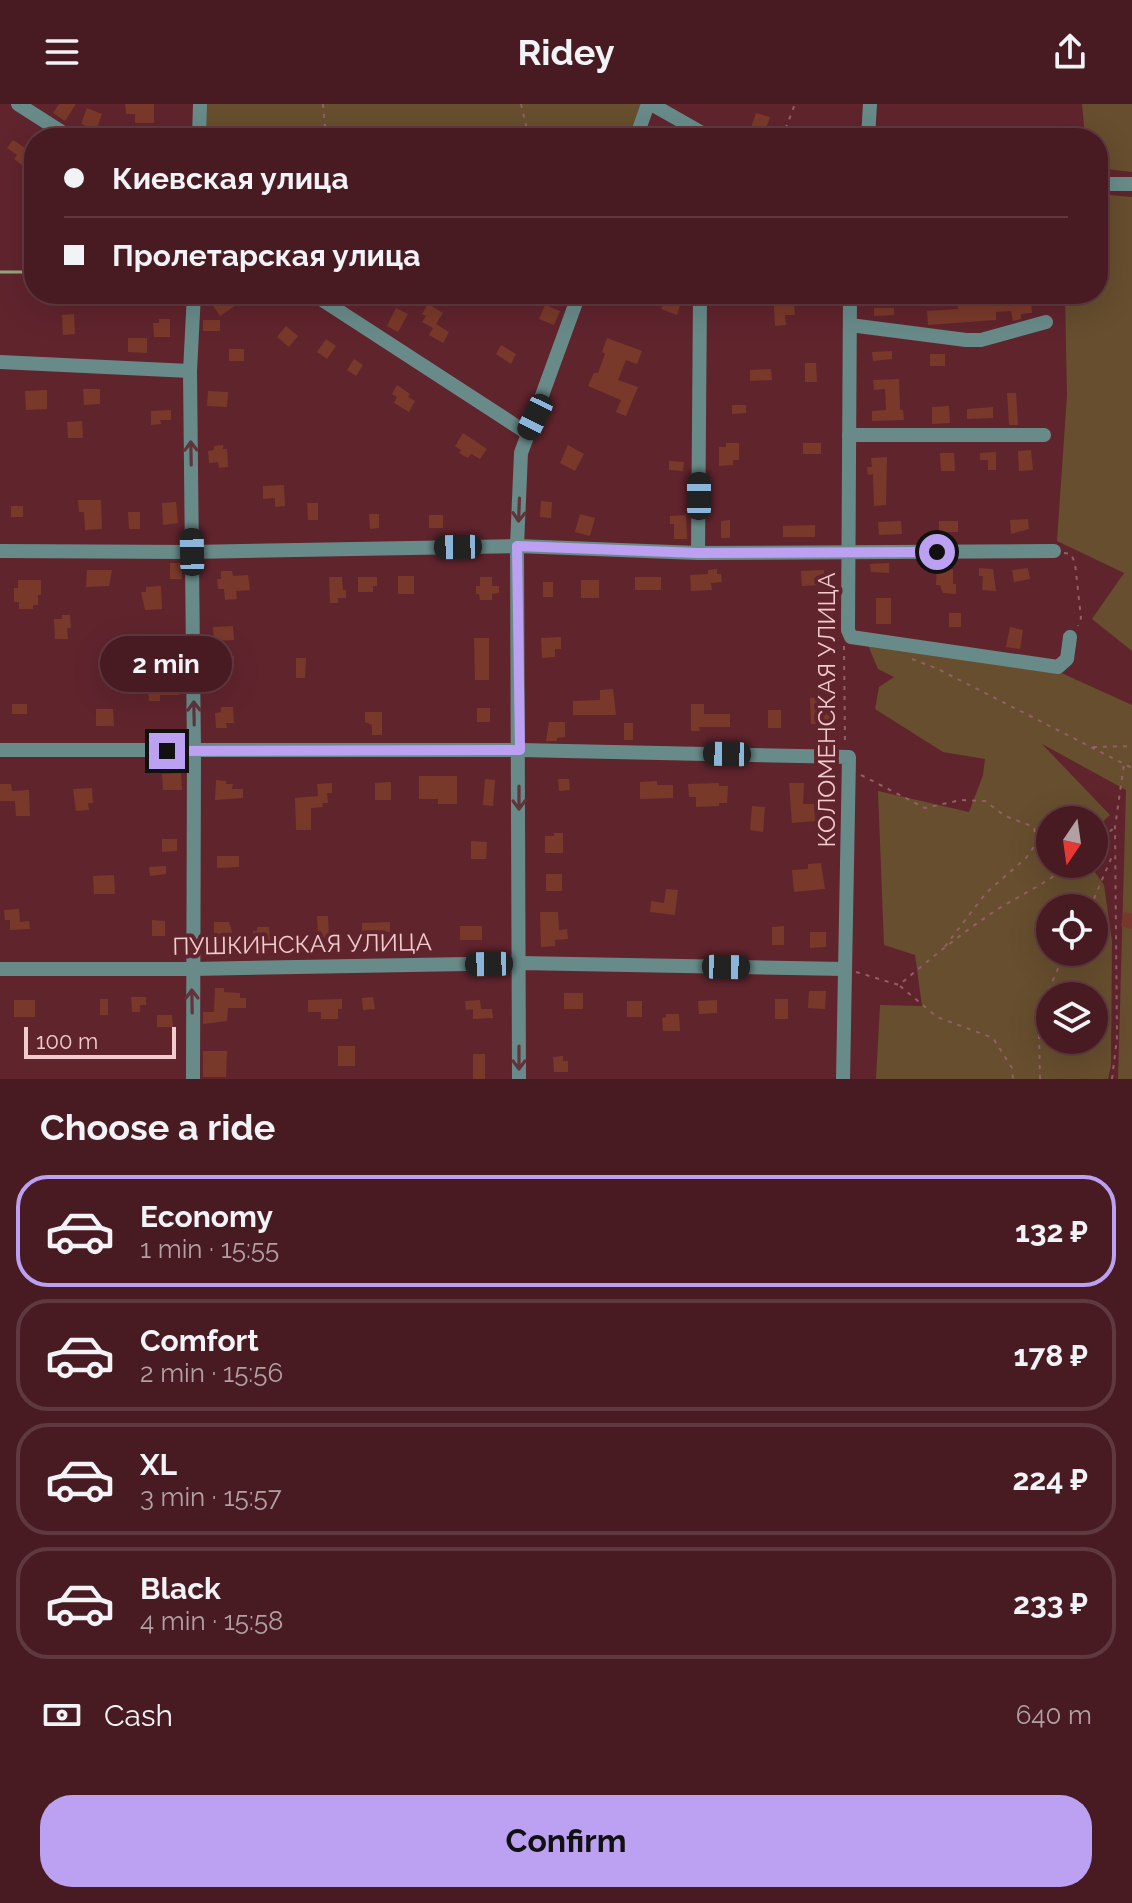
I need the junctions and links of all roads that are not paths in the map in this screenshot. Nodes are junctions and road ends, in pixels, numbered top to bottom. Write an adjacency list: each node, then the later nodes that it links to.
1 (18, 104): 5 (street)
2 (200, 104): 6 (street)
3 (649, 104): 7 (street); 8 (street)
4 (870, 104): 9 (street)
5 (55, 128)
6 (199, 128)
7 (640, 128)
8 (691, 128)
9 (869, 128)
10 (193, 304): 18 (street)
11 (328, 304): 19 (street)
12 (575, 304): 19 (street)
13 (700, 304): 26 (street)
14 (850, 304): 16 (street, КОЛОМЕНСКАЯ УЛИЦА)
15 (1046, 322): 16 (street)
16 (850, 325): 20 (street, КОЛОМЕНСКАЯ УЛИЦА)
17 (0, 362): 18 (street)
18 (190, 371): 25 (street, one-way to 18)
19 (527, 433): 22 (street, one-way to 22)
20 (849, 435): 21 (street); 27 (street, КОЛОМЕНСКАЯ УЛИЦА)
21 (1044, 435)
22 (517, 546): 25 (street); 26 (street); 30 (street)
23 (0, 551): 25 (street)
24 (1054, 551): 27 (street)
25 (192, 552): 31 (street, one-way to 25)
26 (698, 553): 27 (street)
27 (849, 553): 28 (street, КОЛОМЕНСКАЯ УЛИЦА)
28 (1070, 637)
29 (0, 750): 31 (street)
30 (520, 750): 31 (street); 32 (street, one-way to 32); 35 (street, КОЛОМЕНСКАЯ УЛИЦА)
31 (194, 751): 34 (street)
32 (519, 963): 34 (street, ПУШКИНСКАЯ УЛИЦА); 35 (street, ПУШКИНСКАЯ УЛИЦА); 37 (street, one-way to 37)
33 (0, 969): 34 (street, ПУШКИНСКАЯ УЛИЦА)
34 (192, 969): 36 (street, one-way to 34)
35 (845, 969): 38 (street, КОЛОМЕНСКАЯ УЛИЦА)
36 (193, 1079)
37 (519, 1079)
38 (843, 1079)

